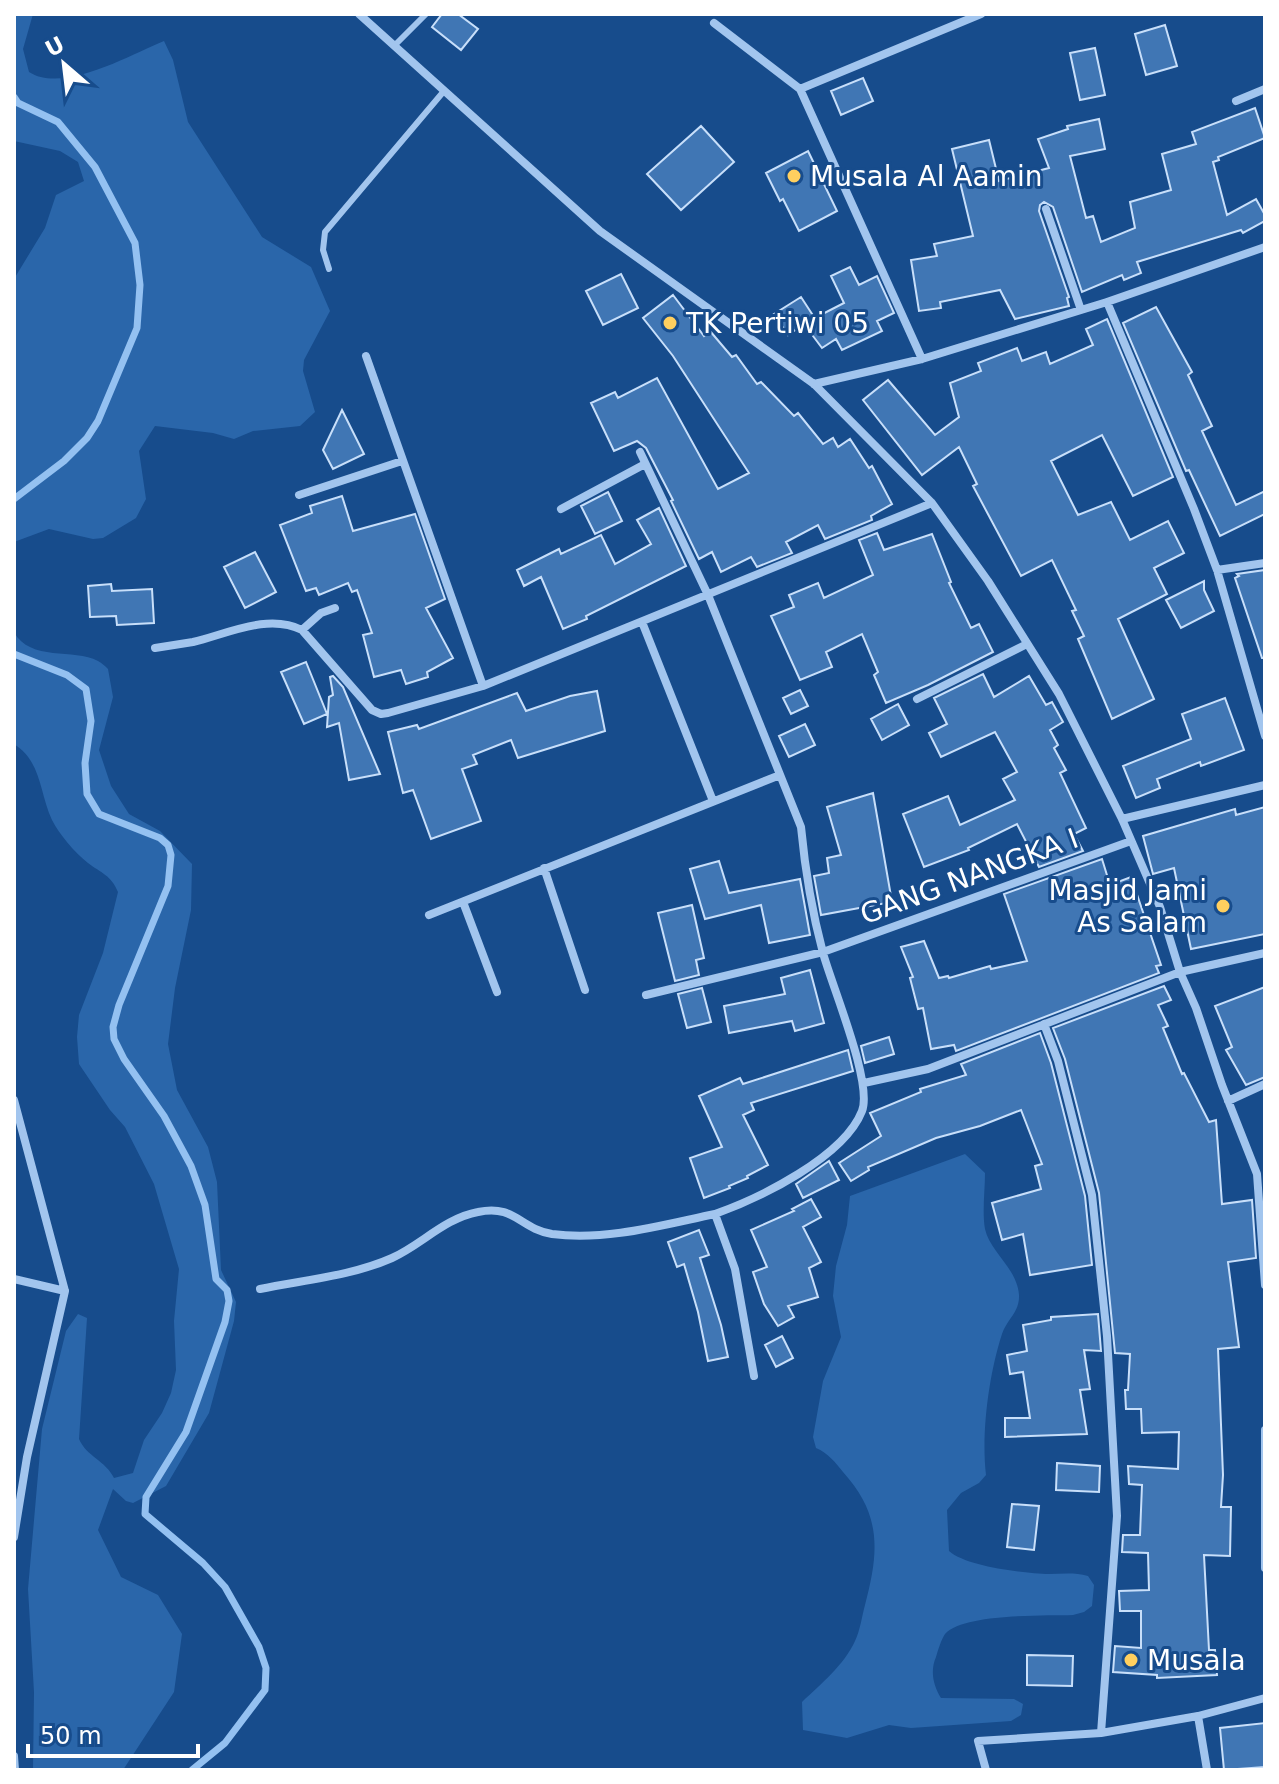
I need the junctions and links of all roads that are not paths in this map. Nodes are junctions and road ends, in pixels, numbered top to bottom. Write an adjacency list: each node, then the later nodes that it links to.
1 (359, 14): 5 (street)
2 (426, 14): 5 (lane)
3 (981, 14): 6 (street)
4 (714, 23): 6 (street)
5 (394, 46): 8 (street)
6 (800, 89): 16 (street)
7 (1265, 89): 9 (street)
8 (444, 91): 12 (lane); 17 (street)
9 (1236, 101)
10 (1046, 209): 14 (street)
11 (1265, 247): 13 (street)
12 (329, 269)
13 (1107, 302): 14 (street); 25 (street)
14 (1081, 310): 16 (street)
15 (366, 356): 19 (street)
16 (922, 359): 17 (street)
17 (814, 384): 22 (street)
18 (640, 452): 20 (street)
19 (402, 461): 21 (street); 32 (street)
20 (645, 464): 23 (street); 26 (street)
21 (299, 495)
22 (932, 503): 26 (street); 30 (street)
23 (561, 509)
24 (1265, 563): 25 (street)
25 (1217, 570): 34 (street)
26 (708, 595): 28 (street); 35 (street)
27 (335, 608): 29 (street)
28 (642, 622): 32 (street); 37 (street)
29 (302, 630): 31 (street); 32 (street)
30 (1027, 644): 33 (street); 38 (street)
31 (155, 648)
32 (483, 686)
33 (917, 699)
34 (1265, 736)
35 (780, 775): 37 (street); 43 (street)
36 (1265, 785): 38 (street)
37 (713, 801): 40 (street)
38 (1122, 819): 39 (street)
39 (1131, 841): 43 (street, GANG NANGKA I); 45 (street)
40 (544, 868): 41 (street); 46 (street)
41 (463, 902): 42 (street); 47 (street)
42 (429, 915)
43 (823, 952): 48 (street, GANG NANGKA I); 50 (street)
44 (1265, 953): 45 (street)
45 (1180, 972): 49 (street); 53 (street)
46 (585, 990)
47 (497, 992)
48 (646, 995)
49 (1044, 1024): 50 (street); 68 (street)
50 (864, 1083): 54 (street)
51 (1265, 1084): 53 (street)
52 (14, 1101): 58 (street)
53 (1228, 1101): 56 (street)
54 (715, 1214): 57 (street); 59 (street)
55 (14, 1279): 58 (street)
56 (1265, 1285)
57 (260, 1289)
58 (65, 1291): 62 (street)
59 (754, 1376)
60 (1265, 1430): 63 (street)
61 (14, 1455): 62 (street)
62 (27, 1457): 64 (street)
63 (1264, 1483): 65 (street)
64 (14, 1537)
65 (1265, 1568)
66 (1265, 1698): 67 (street)
67 (1198, 1716): 68 (street); 72 (street)
68 (1101, 1733): 71 (street)
69 (14, 1756): 70 (street)
70 (15, 1770)
71 (986, 1770)
72 (1207, 1770)

